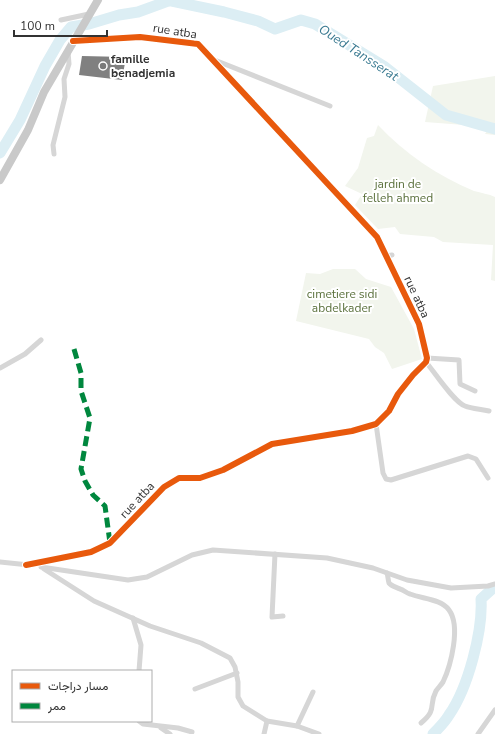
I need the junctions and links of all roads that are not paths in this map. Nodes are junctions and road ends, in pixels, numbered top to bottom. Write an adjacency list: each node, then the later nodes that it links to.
1 (98, 0): 2 (main road)
2 (89, 14): 3 (street); 4 (main road)
3 (61, 20)
4 (73, 41): 5 (main road); 6 (street, rue atba)
5 (68, 49): 8 (street); 9 (main road)
6 (212, 59): 7 (street); 11 (street, rue atba)
7 (330, 106)
8 (54, 154)
9 (0, 180)
10 (392, 255): 11 (street)
11 (386, 256): 13 (street, rue atba)
12 (41, 340): 14 (street)
13 (426, 360): 15 (street); 16 (street); 17 (street)
14 (0, 368)
15 (475, 391)
16 (489, 411)
17 (376, 424): 18 (street); 21 (street, rue atba)
18 (488, 478)
19 (275, 554): 22 (street); 23 (street); 25 (street)
20 (0, 562): 21 (street)
21 (26, 565): 22 (street)
22 (41, 567): 26 (street)
23 (387, 574): 24 (street); 34 (street)
24 (495, 584)
25 (283, 616)
26 (133, 618): 27 (street); 28 (street)
27 (139, 670)
28 (237, 673): 29 (street); 32 (street)
29 (195, 689)
30 (313, 692): 36 (street)
31 (495, 710): 41 (street)
32 (267, 721): 36 (street); 39 (street)
33 (140, 722): 35 (street)
34 (421, 723)
35 (157, 725): 37 (street); 38 (street)
36 (297, 726): 40 (street)
37 (192, 732)
38 (170, 734)
39 (264, 734)
40 (319, 734)
41 (478, 734)

